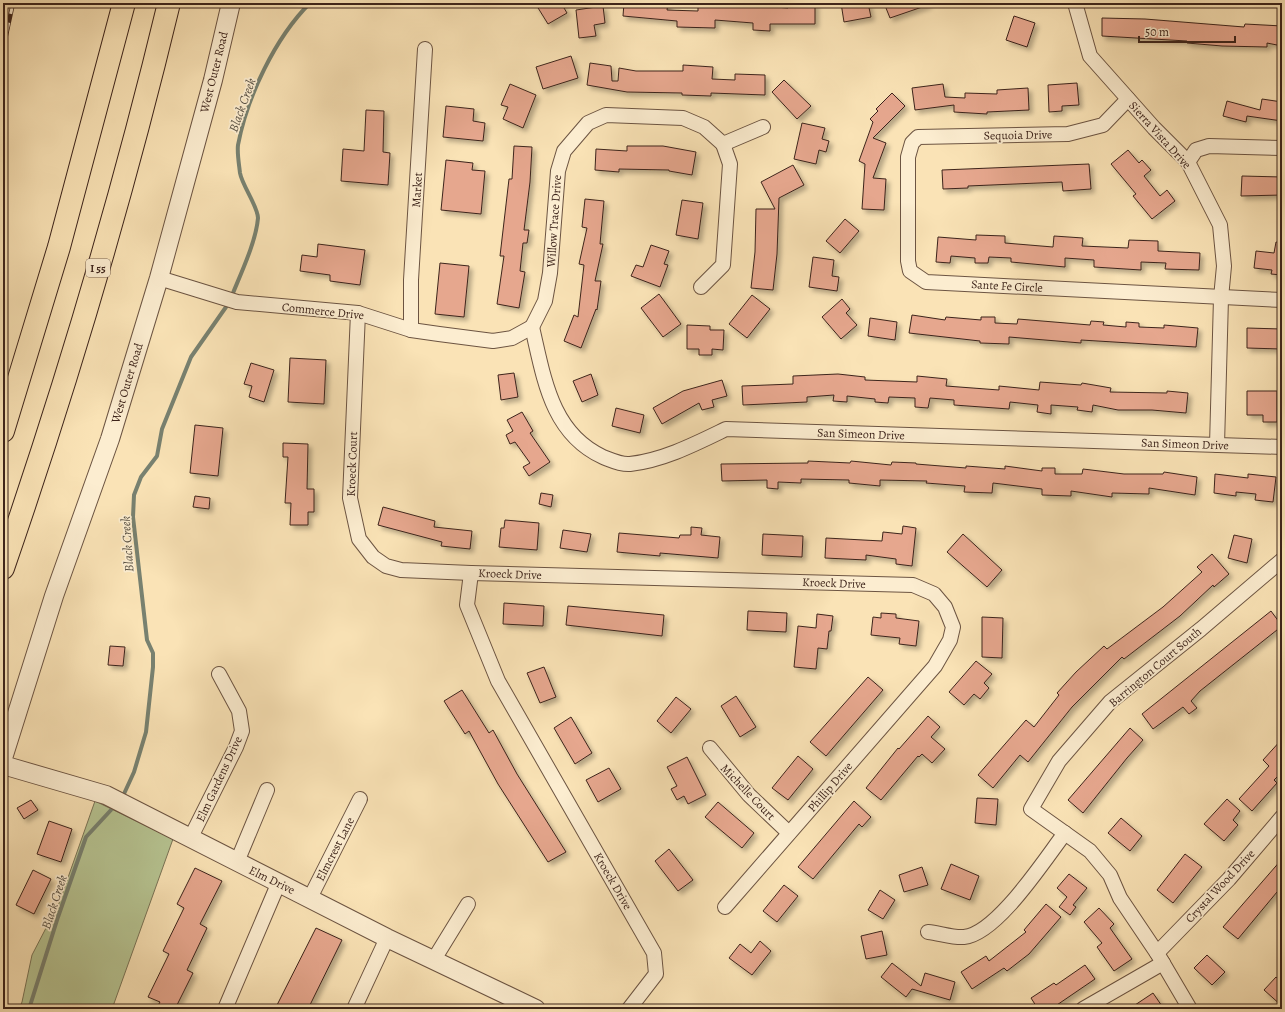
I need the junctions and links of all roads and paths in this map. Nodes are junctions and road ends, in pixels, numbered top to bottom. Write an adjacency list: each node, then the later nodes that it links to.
1 (124, 3): 19 (highway)
2 (169, 3): 23 (highway, I 55)
3 (231, 3): 12 (street, West Outer Road)
4 (1075, 3): 6 (street, Sierra Vista Drive)
5 (425, 49): 18 (street, Market)
6 (1128, 99): 10 (street, Sequoia Drive); 11 (street, Sierra Vista Drive)
7 (763, 127): 8 (street)
8 (723, 144): 13 (street, Willow Trace Drive); 17 (street, Willow Trace Drive)
9 (1282, 148): 11 (street)
10 (908, 157): 14 (street, Sante Fe Circle)
11 (1188, 162): 14 (street, Sierra Vista Drive)
12 (159, 278): 16 (street, Commerce Drive); 28 (street, West Outer Road)
13 (701, 287)
14 (1221, 298): 15 (street, Sante Fe Circle); 20 (street, Sierra Vista Drive)
15 (1282, 300)
16 (358, 313): 18 (street, Commerce Drive); 24 (street, Kroeck Court)
17 (532, 328): 18 (street, Commerce Drive); 20 (street, San Simeon Drive)
18 (411, 330)
19 (3, 431)
20 (1217, 445): 21 (street, San Simeon Drive)
21 (1282, 447)
22 (1282, 560): 34 (street, Barrington Court South)
23 (3, 568)
24 (471, 573): 25 (street, Kroeck Drive); 48 (street, Kroeck Drive)
25 (935, 666): 33 (street, Phillip Drive)
26 (219, 674): 35 (street, Elm Gardens Drive)
27 (710, 748): 33 (street, Michelle Court)
28 (3, 758)
29 (3, 765): 35 (street, Elm Drive)
30 (267, 790): 36 (street)
31 (360, 799): 38 (street, Elmcrest Lane)
32 (1282, 817): 43 (street, Crystal Wood Drive)
33 (789, 833): 40 (street, Phillip Drive)
34 (1065, 833): 41 (street); 43 (street)
35 (190, 839): 36 (street, Elm Drive)
36 (237, 862): 37 (street, Elm Drive)
37 (278, 882): 38 (street, Elm Drive); 45 (street)
38 (310, 898): 42 (street, Elm Drive)
39 (468, 904): 44 (street)
40 (725, 907)
41 (928, 932)
42 (387, 938): 44 (street, Elm Drive); 46 (street)
43 (1160, 958): 49 (street, Crystal Wood Drive); 50 (street)
44 (433, 961): 47 (street, Elm Drive)
45 (225, 1009)
46 (354, 1009)
47 (536, 1009)
48 (629, 1009)
49 (1083, 1009)
50 (1190, 1009)

